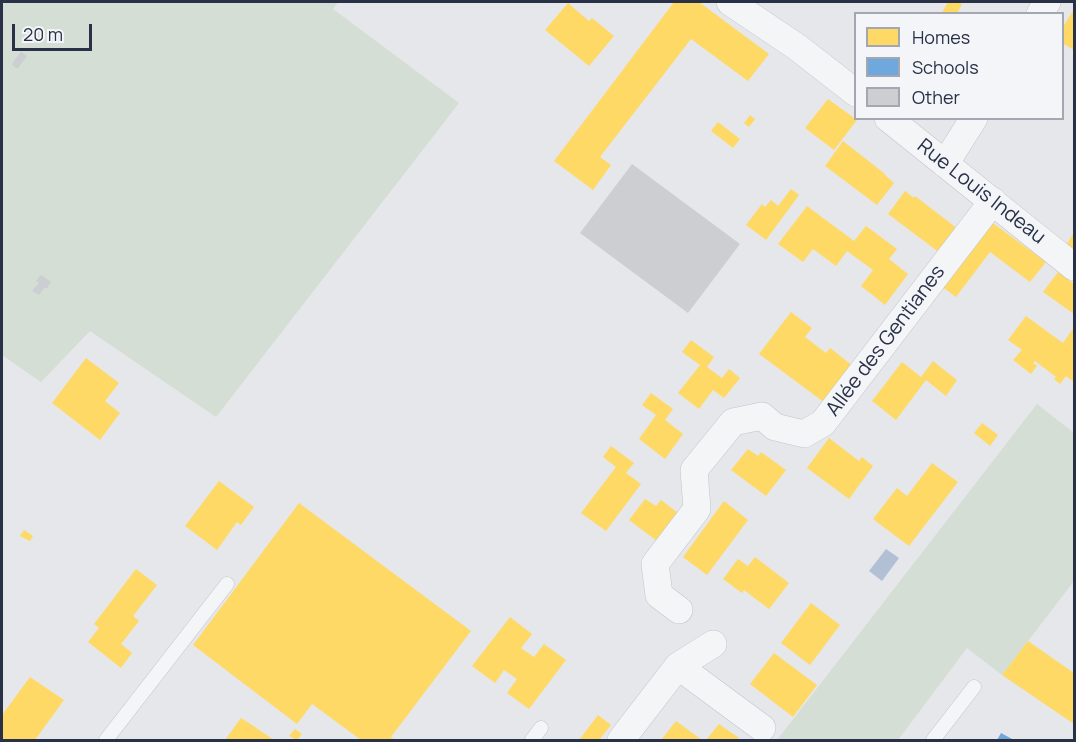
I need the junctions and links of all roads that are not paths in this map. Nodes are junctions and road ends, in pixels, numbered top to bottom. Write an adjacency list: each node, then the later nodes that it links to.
1 (730, 2): 2 (street)
2 (854, 92)
3 (890, 120): 5 (street, Rue Louis Indeau)
4 (973, 120): 5 (street)
5 (945, 164): 6 (street, Rue Louis Indeau)
6 (993, 201): 7 (street, Rue Louis Indeau); 9 (street, Allée des Gentianes)
7 (1074, 267)
8 (227, 584): 15 (lane)
9 (679, 610)
10 (714, 644): 11 (street)
11 (678, 666): 14 (street); 17 (street)
12 (974, 687): 18 (lane)
13 (541, 728): 16 (lane)
14 (762, 728)
15 (106, 741)
16 (532, 741)
17 (621, 741)
18 (933, 741)

